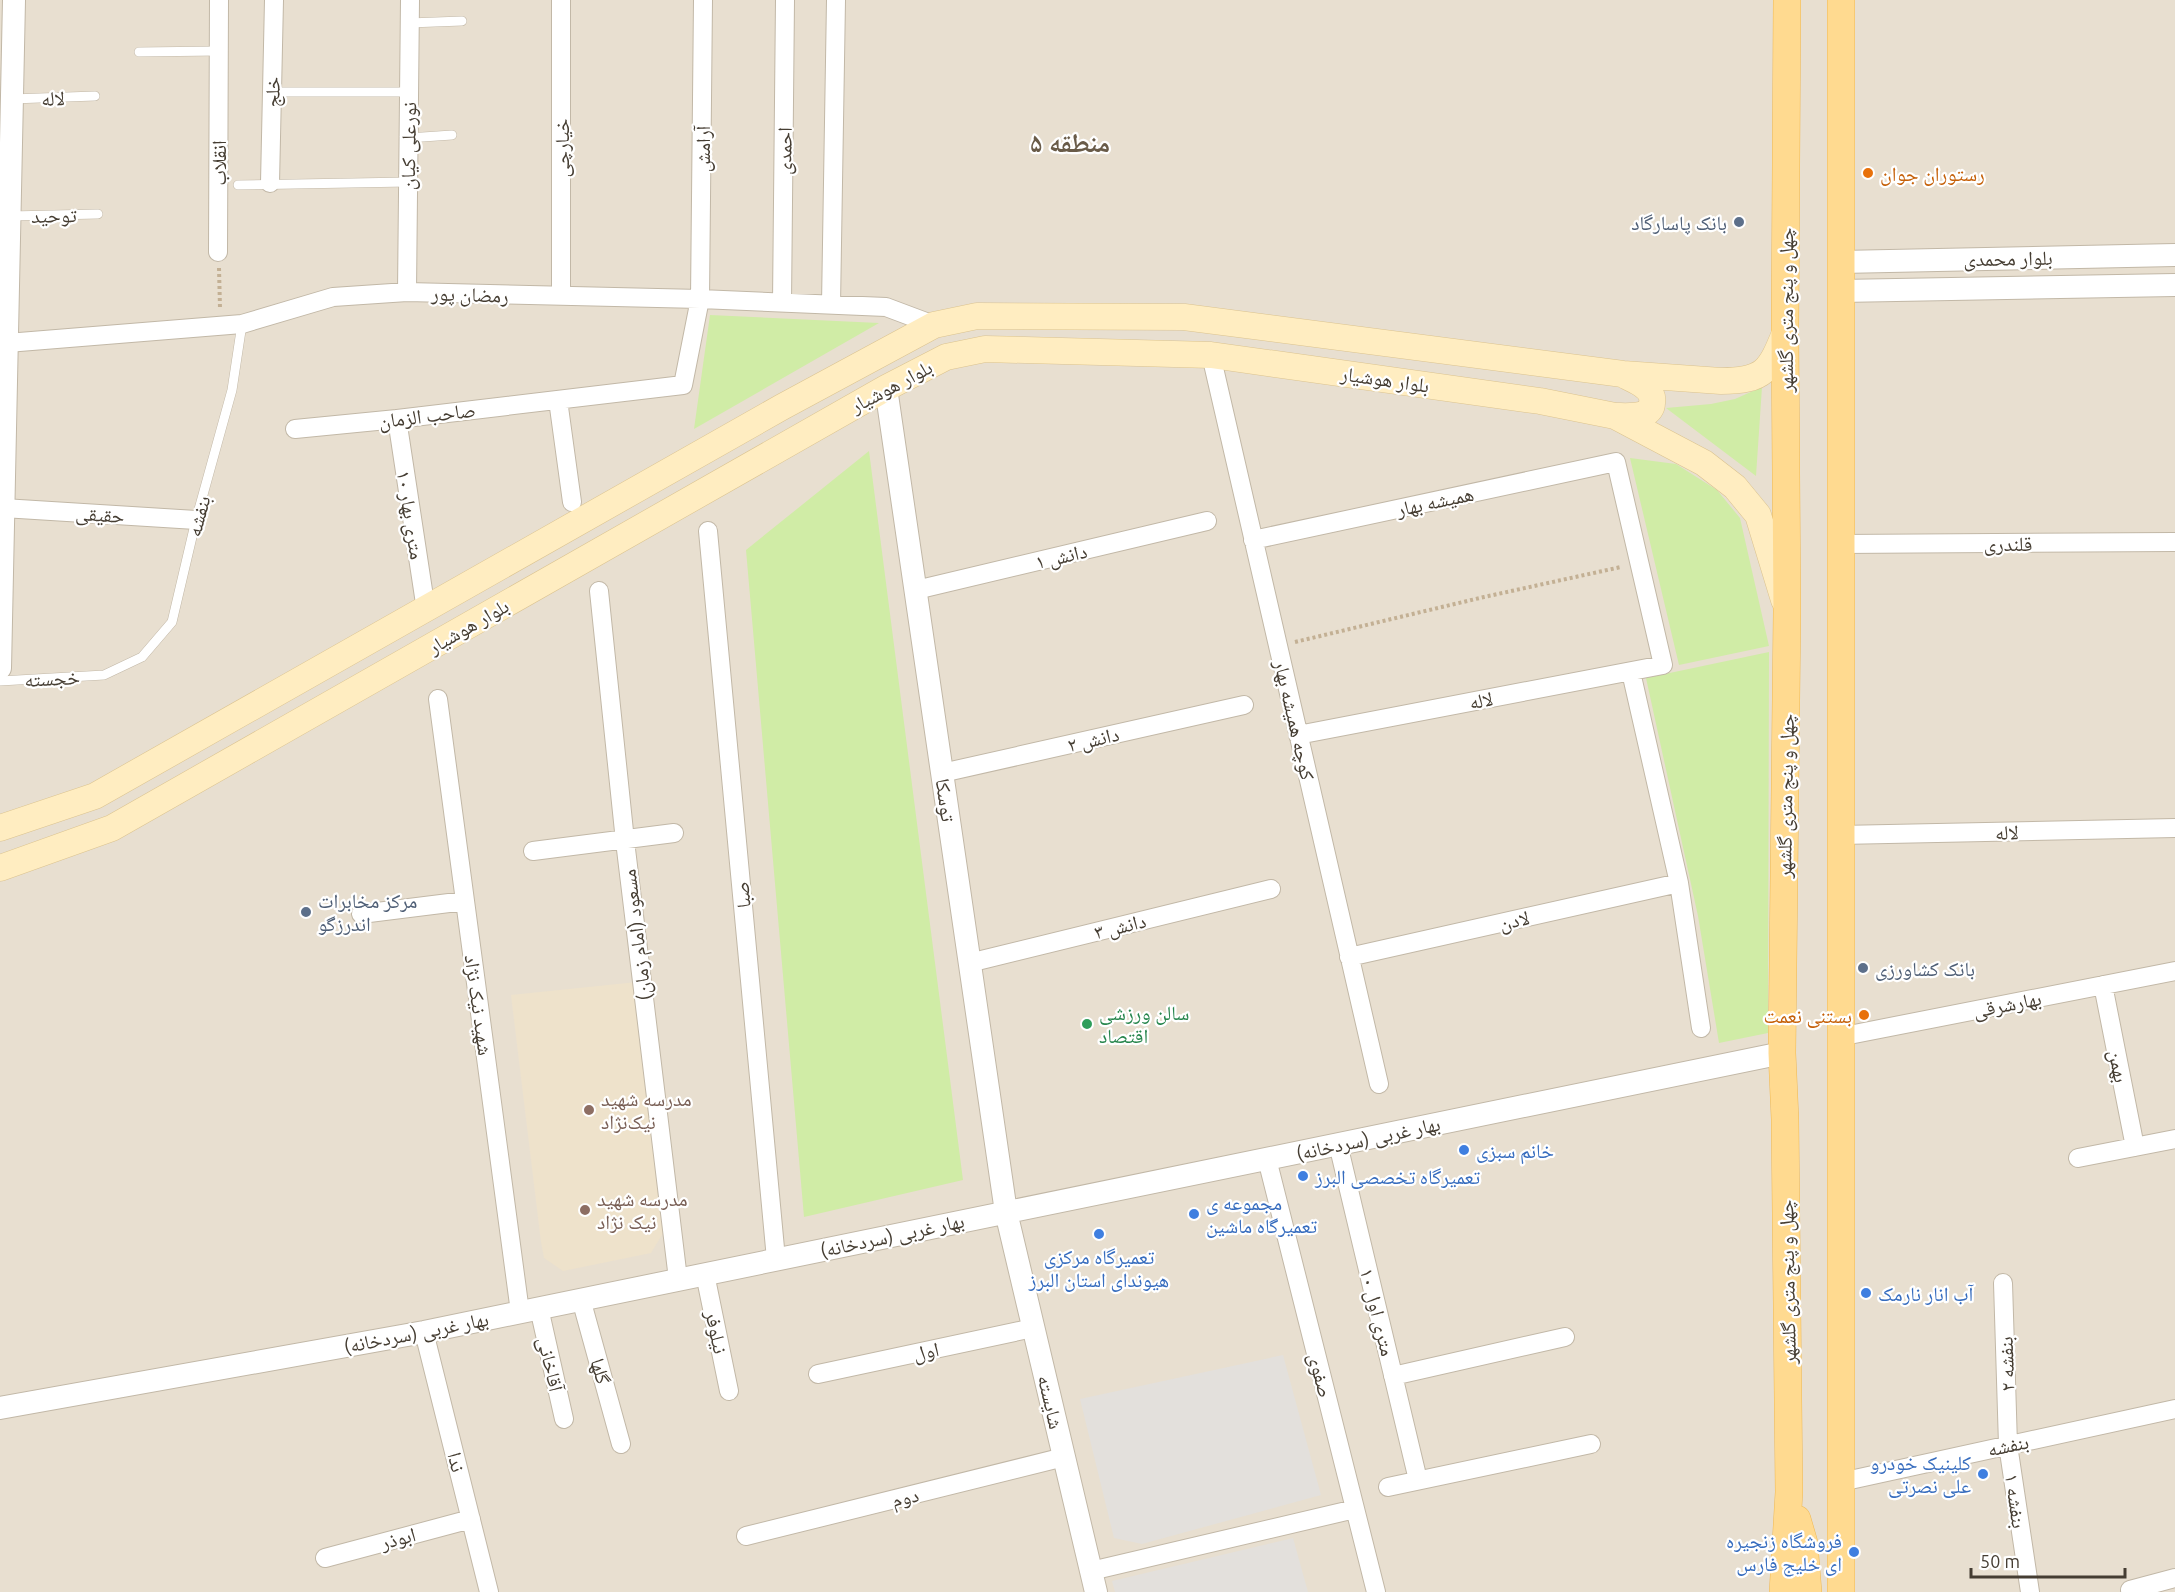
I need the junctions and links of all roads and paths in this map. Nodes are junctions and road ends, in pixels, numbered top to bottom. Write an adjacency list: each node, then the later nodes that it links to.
1 (14, 0): 15 (street)
2 (219, 0): 13 (street, انقلاب)
3 (274, 0): 16 (street, خلج)
4 (410, 0): 12 (street, نورعلی کیان)
5 (561, 0): 35 (street, خیارچی)
6 (703, 0): 36 (street, آرامش)
7 (785, 0): 37 (street, احمدی)
8 (836, 0): 38 (street)
9 (1787, 0): 42 (main road, چهل و پنج متری گلشهر)
10 (1841, 0): 30 (main road)
11 (462, 21): 12 (lane)
12 (409, 23): 17 (street, نورعلی کیان)
13 (218, 51): 14 (lane); 27 (street, انقلاب)
14 (139, 52)
15 (6, 72): 19 (street)
16 (272, 92): 17 (lane); 23 (street, خلج)
17 (409, 92): 21 (street, نورعلی کیان)
18 (95, 96): 19 (lane, لاله)
19 (12, 99): 25 (street)
20 (452, 135): 21 (lane)
21 (408, 138): 22 (street, نورعلی کیان)
22 (408, 182): 23 (lane); 34 (street, نورعلی کیان)
23 (270, 183): 24 (lane)
24 (238, 185)
25 (7, 206): 26 (lane, توحید); 43 (street)
26 (99, 214)
27 (218, 252): 40 (path)
28 (2175, 255): 29 (street, بلوار محمدی)
29 (1906, 260): 30 (street, بلوار محمدی); 32 (street)
30 (1840, 261): 33 (main road)
31 (2175, 285): 32 (street, بلوار محمدی)
32 (1902, 290): 33 (street, بلوار محمدی)
33 (1840, 291): 59 (main road)
34 (407, 292): 35 (street, رمضان پور); 39 (street, رمضان پور)
35 (561, 296): 36 (street, رمضان پور)
36 (700, 299): 37 (street, رمضان پور); 48 (street, صاحب الزمان)
37 (782, 303): 38 (street, رمضان پور)
38 (831, 305): 41 (street, رمضان پور)
39 (242, 324): 40 (street, رمضان پور); 54 (lane, بنفشه)
40 (221, 325): 43 (street, رمضان پور)
41 (934, 325): 46 (main road, بلوار هوشیار); 65 (main road, بلوار هوشیار)
42 (1785, 332): 46 (main road, بلوار هوشیار); 64 (main road, چهل و پنج متری گلشهر)
43 (7, 343): 45 (street)
44 (1211, 355): 47 (main road, بلوار هوشیار); 49 (main road, بلوار هوشیار); 57 (street, کوچه همیشه بهار)
45 (3, 366): 53 (street)
46 (1623, 374): 49 (main road)
47 (886, 388): 63 (street, توسکا); 67 (main road, بلوار هوشیار)
48 (558, 400): 50 (street, صاحب الزمان); 52 (street)
49 (1615, 416): 64 (main road, بلوار هوشیار)
50 (397, 419): 51 (street, صاحب الزمان); 65 (street, ۱۰ متری بهار)
51 (295, 429)
52 (572, 502)
53 (3, 508): 54 (street, حقیقی); 60 (street)
54 (196, 520): 71 (lane, بنفشه)
55 (1207, 521): 63 (street, دانش ۱)
56 (708, 531): 103 (street, صبا)
57 (1253, 540): 61 (street, همیشه بهار); 66 (street, کوچه همیشه بهار)
58 (2175, 542): 59 (street, قلندری)
59 (1840, 544): 81 (main road)
60 (1, 553): 69 (street)
61 (1640, 563): 66 (path); 70 (street, لاله)
62 (599, 591): 82 (street, مسعود (امام زمان))
63 (916, 591): 77 (street, توسکا)
64 (1787, 612): 95 (main road, چهل و پنج متری گلشهر)
65 (416, 615): 67 (main road); 68 (main road, بلوار هوشیار)
66 (1278, 647): 76 (street, کوچه همیشه بهار)
67 (424, 651): 73 (main road, بلوار هوشیار)
68 (344, 656): 73 (main road); 78 (main road, بلوار هوشیار)
69 (0, 668)
70 (1630, 672): 76 (street, لاله); 85 (street)
71 (104, 675): 72 (lane, خجسته)
72 (0, 681)
73 (357, 689): 84 (main road, بلوار هوشیار)
74 (438, 699): 87 (street, شهید نیک نژاد)
75 (1244, 705): 77 (street, دانش ۲)
76 (1298, 735): 89 (street, کوچه همیشه بهار)
77 (942, 773): 90 (street, توسکا)
78 (0, 828)
79 (2175, 828): 81 (street, لاله)
80 (674, 833): 82 (street)
81 (1840, 835): 94 (main road)
82 (625, 841): 83 (street); 105 (street, مسعود (امام زمان))
83 (533, 851)
84 (0, 868)
85 (1679, 883): 89 (street, لادن); 93 (street)
86 (1271, 888): 90 (street, دانش ۳)
87 (465, 901): 88 (street); 108 (street, شهید نیک نژاد)
88 (361, 914)
89 (1349, 957): 96 (street, کوچه همیشه بهار)
90 (969, 963): 102 (street, توسکا)
91 (2175, 971): 92 (street, بهارشرقی)
92 (2103, 985): 94 (street, بهارشرقی); 99 (street, بهمن)
93 (1701, 1028)
94 (1839, 1037): 123 (main road)
95 (1782, 1053): 98 (street, بهار غربی (سردخانه)); 125 (main road, چهل و پنج متری گلشهر)
96 (1379, 1084)
97 (2175, 1139): 99 (street)
98 (1338, 1144): 101 (street, بهار غربی (سردخانه)); 113 (street, ۱۰ متری اول)
99 (2135, 1147): 100 (street)
100 (2078, 1158)
101 (1267, 1159): 102 (street, بهار غربی (سردخانه)); 126 (street, صفوی)
102 (1006, 1212): 103 (street, بهار غربی (سردخانه)); 109 (street, شایسته)
103 (776, 1259): 104 (street, بهار غربی (سردخانه))
104 (705, 1274): 105 (street, بهار غربی (سردخانه)); 114 (street, نیلوفر)
105 (678, 1280): 107 (street, بهار غربی (سردخانه))
106 (2003, 1283): 120 (street, بنفشه ۲)
107 (581, 1299): 108 (street, بهار غربی (سردخانه)); 118 (street, گلها)
108 (530, 1310): 110 (street, بهار غربی (سردخانه)); 117 (street, آقاخانی)
109 (1034, 1328): 112 (street, اول); 121 (street, شایسته)
110 (424, 1332): 115 (street, بهار غربی (سردخانه)); 127 (street, ندا)
111 (1565, 1337): 113 (street)
112 (818, 1374)
113 (1393, 1376): 122 (street, ۱۰ متری اول)
114 (729, 1391)
115 (0, 1408)
116 (2175, 1409): 120 (street, بنفشه)
117 (564, 1419)
118 (621, 1444)
119 (1591, 1444): 122 (street)
120 (2008, 1445): 123 (street, بنفشه); 138 (street, بنفشه ۱)
121 (1064, 1457): 128 (street, دوم); 131 (street, شایسته)
122 (1418, 1480): 124 (street)
123 (1841, 1482): 137 (main road)
124 (1388, 1487)
125 (1789, 1492): 135 (main road, چهل و پنج متری گلشهر); 136 (main road)
126 (1355, 1509): 131 (street); 134 (street, صفوی)
127 (471, 1519): 129 (street, ابوذر); 133 (street, ندا)
128 (746, 1536)
129 (325, 1558)
130 (2175, 1578): 132 (street)
131 (1094, 1582)
132 (2130, 1590)
133 (489, 1592)
134 (1376, 1592)
135 (1784, 1592)
136 (1808, 1592)
137 (1841, 1592)
138 (2030, 1592)

